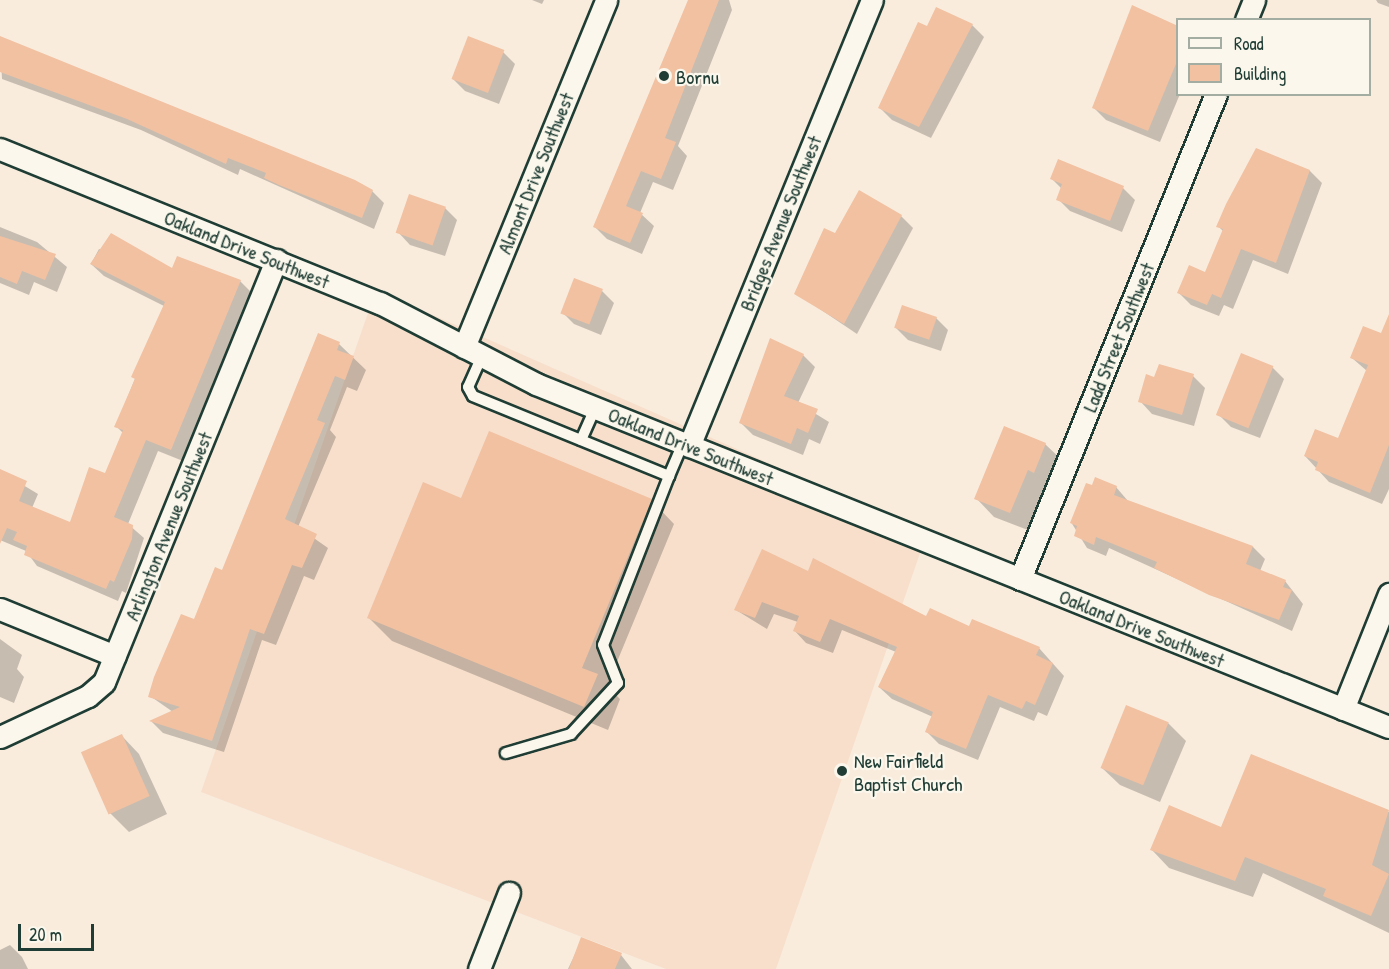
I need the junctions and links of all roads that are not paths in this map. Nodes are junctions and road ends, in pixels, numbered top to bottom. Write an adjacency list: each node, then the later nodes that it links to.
1 (606, 0): 8 (street, Almont Drive Southwest)
2 (872, 0): 11 (street, Bridges Avenue Southwest)
3 (1254, 0): 4 (street)
4 (1247, 18)
5 (1215, 96): 13 (street, Ladd Street Southwest)
6 (0, 149): 7 (street, Oakland Drive Southwest)
7 (276, 260): 8 (street, Oakland Drive Southwest); 16 (street, Arlington Avenue Southwest)
8 (473, 351): 9 (street, Oakland Drive Southwest); 10 (lane)
9 (595, 408): 10 (lane); 11 (street, Oakland Drive Southwest)
10 (581, 440): 12 (lane)
11 (686, 445): 12 (lane); 13 (street, Oakland Drive Southwest)
12 (669, 476): 20 (lane)
13 (1020, 579): 17 (street, Oakland Drive Southwest)
14 (1389, 594): 17 (street)
15 (0, 609): 16 (street)
16 (115, 656): 19 (street, Arlington Avenue Southwest)
17 (1343, 709): 18 (street, Oakland Drive Southwest)
18 (1389, 727)
19 (0, 737)
20 (506, 753)
21 (509, 893): 22 (street)
22 (479, 969)

